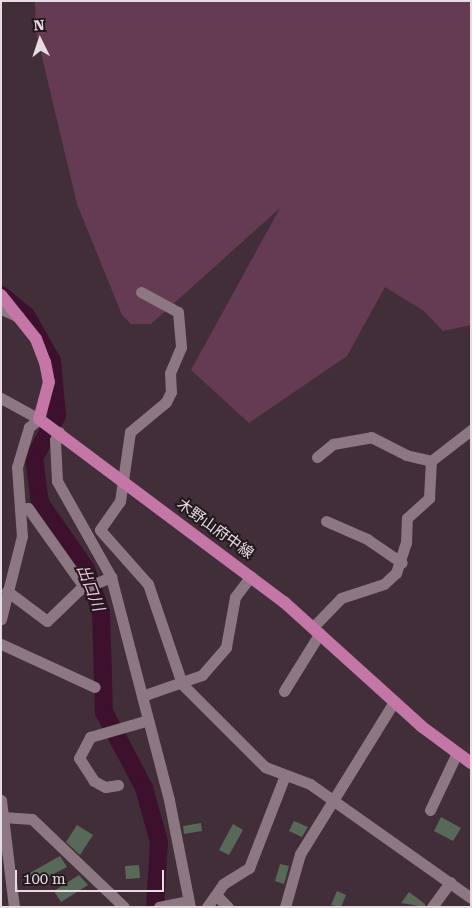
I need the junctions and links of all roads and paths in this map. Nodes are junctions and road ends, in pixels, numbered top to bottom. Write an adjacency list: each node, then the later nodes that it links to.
1 (141, 292): 9 (street)
2 (3, 302): 4 (main road)
3 (1, 398): 4 (street)
4 (41, 421): 6 (main road, 木野山府中線); 10 (street)
5 (471, 430): 8 (street)
6 (58, 432): 9 (main road, 木野山府中線); 14 (street)
7 (318, 457): 8 (street)
8 (431, 461): 12 (street)
9 (122, 480): 13 (main road, 木野山府中線); 20 (street)
10 (20, 510): 15 (street); 16 (street)
11 (326, 521): 12 (street)
12 (402, 563): 18 (street)
13 (250, 576): 18 (main road, 木野山府中線); 20 (street)
14 (106, 579): 15 (street); 23 (street)
15 (84, 587): 16 (street)
16 (7, 591): 17 (street)
17 (1, 619)
18 (316, 629): 22 (street); 24 (main road, 木野山府中線)
19 (1, 644): 21 (street)
20 (182, 684): 23 (street); 28 (street)
21 (94, 687)
22 (284, 690)
23 (142, 696): 25 (street)
24 (394, 702): 26 (main road, 木野山府中線); 31 (street)
25 (145, 722): 29 (street); 37 (street)
26 (457, 753): 27 (main road, 木野山府中線); 32 (street)
27 (471, 763)
28 (285, 775): 31 (street); 35 (street)
29 (118, 785)
30 (1, 800): 33 (street)
31 (334, 802): 34 (street); 43 (street)
32 (430, 810)
33 (3, 817): 39 (street); 40 (street)
34 (450, 882): 36 (street); 44 (street)
35 (216, 895): 41 (street); 42 (street)
36 (471, 898)
37 (189, 904): 38 (street)
38 (162, 906)
39 (14, 907)
40 (124, 907)
41 (207, 907)
42 (228, 907)
43 (285, 907)
44 (432, 907)

